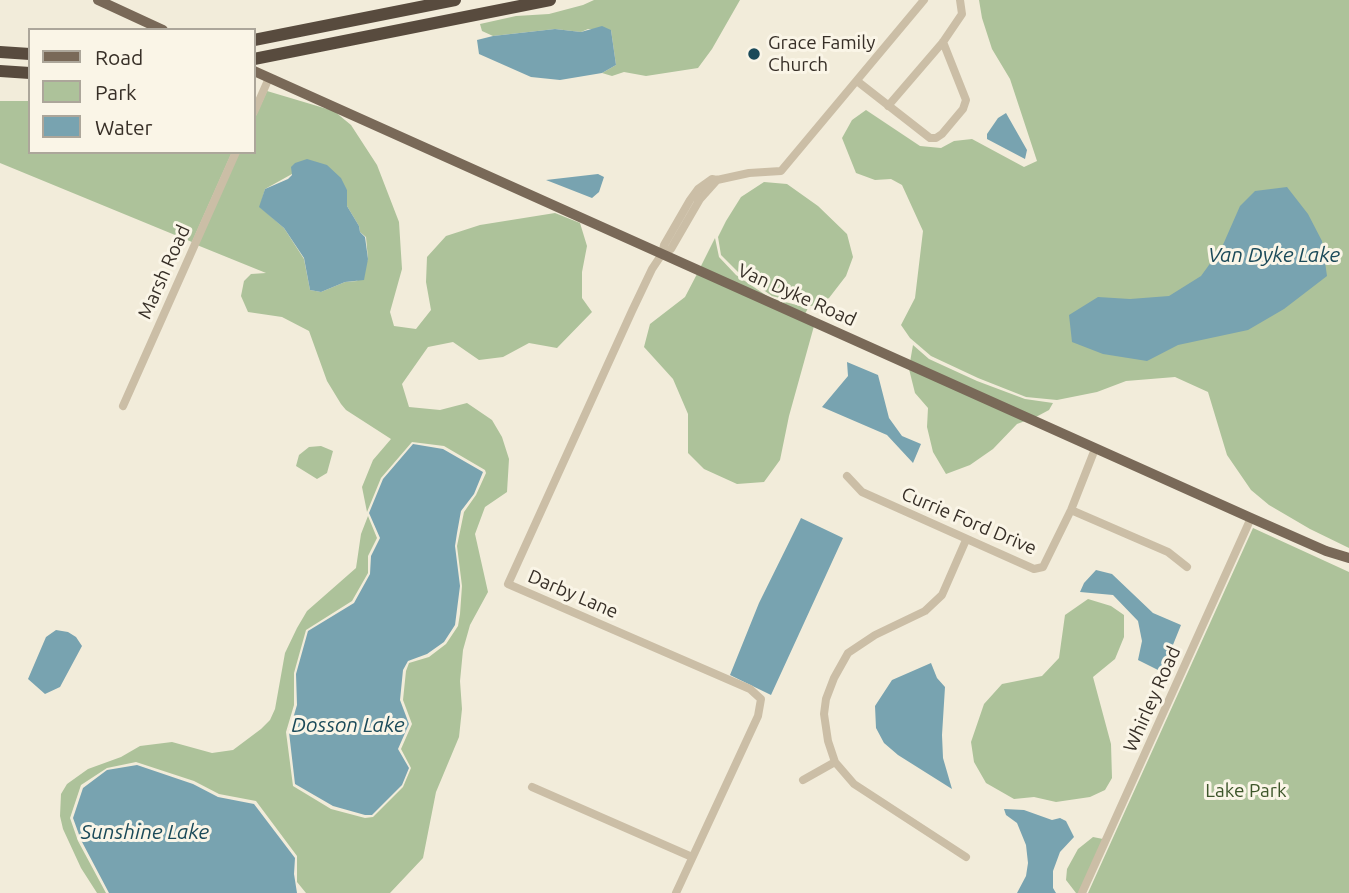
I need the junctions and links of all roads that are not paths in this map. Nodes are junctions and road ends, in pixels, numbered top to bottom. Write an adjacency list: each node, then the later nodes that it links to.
1 (98, 0): 6 (main road)
2 (455, 0): 7 (highway)
3 (550, 0): 11 (highway)
4 (924, 0): 16 (street)
5 (960, 0): 8 (street)
6 (159, 28)
7 (257, 39)
8 (943, 43): 17 (street); 17 (street)
9 (0, 52): 10 (highway)
10 (28, 54)
11 (256, 59)
12 (0, 71): 14 (highway)
13 (256, 72): 15 (main road, Van Dyke Road)
14 (28, 73)
15 (269, 78): 18 (street); 20 (main road, Van Dyke Road)
16 (857, 81): 17 (street); 20 (street)
17 (888, 106)
18 (256, 107)
19 (235, 154): 21 (street, Marsh Road)
20 (662, 254): 22 (main road, Van Dyke Road); 34 (street, Darby Lane)
21 (123, 406)
22 (1094, 449): 24 (street, Currie Ford Drive); 25 (main road, Van Dyke Road)
23 (847, 476): 26 (street, Currie Ford Drive)
24 (1071, 510): 26 (street, Currie Ford Drive); 30 (street)
25 (1251, 518): 27 (main road, Van Dyke Road); 37 (street, Whirley Road)
26 (966, 540): 31 (street)
27 (1326, 551): 28 (main road, Van Dyke Road); 29 (main road, Van Dyke Road)
28 (1349, 558)
29 (1349, 565)
30 (1187, 567)
31 (835, 762): 32 (street); 35 (street)
32 (803, 780)
33 (532, 787): 34 (street)
34 (692, 857): 36 (street, Darby Lane)
35 (966, 857)
36 (676, 893)
37 (1082, 893)

